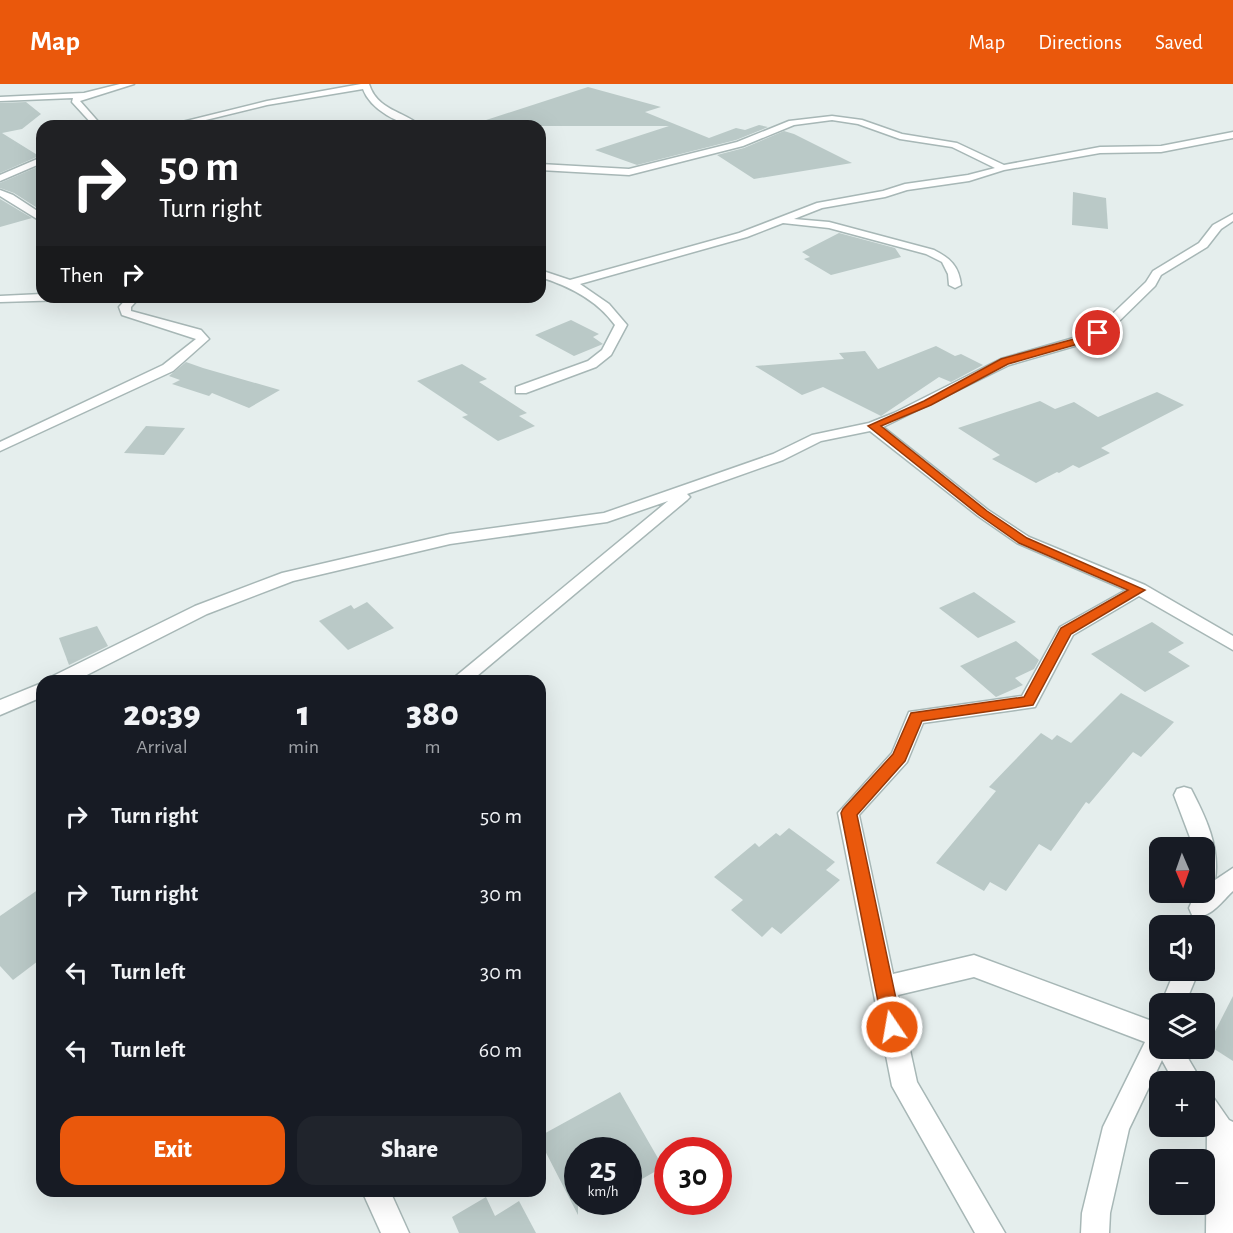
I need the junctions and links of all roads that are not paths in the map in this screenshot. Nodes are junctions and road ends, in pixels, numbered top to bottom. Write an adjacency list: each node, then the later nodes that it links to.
1 (130, 84): 3 (street)
2 (364, 85): 6 (street); 7 (street)
3 (84, 95): 4 (street); 5 (street)
4 (0, 99)
5 (92, 120)
6 (195, 120)
7 (405, 120)
8 (1233, 135): 11 (street)
9 (36, 163): 14 (street)
10 (546, 168): 12 (street)
11 (1003, 168): 12 (street); 18 (street)
12 (570, 170): 13 (street)
13 (546, 175)
14 (0, 178)
15 (0, 194): 16 (street)
16 (36, 215)
17 (1233, 217): 26 (street)
18 (782, 220): 20 (street); 21 (street)
19 (546, 275): 20 (street)
20 (572, 283): 25 (street)
21 (955, 285)
22 (36, 298): 23 (street)
23 (0, 299)
24 (129, 303): 27 (street)
25 (521, 390)
26 (873, 426): 28 (street); 29 (street)
27 (0, 447)
28 (694, 488): 31 (street); 32 (street)
29 (1138, 590): 30 (street); 39 (street)
30 (1233, 644)
31 (72, 675)
32 (466, 675)
33 (36, 693): 34 (street)
34 (0, 708)
35 (1184, 795): 36 (street)
36 (1204, 837)
37 (1233, 877): 38 (street)
38 (1200, 909)
39 (884, 987): 40 (street); 46 (street)
40 (1149, 1033)
41 (1149, 1059): 47 (street)
42 (1215, 1119): 43 (street)
43 (1226, 1132): 48 (street)
44 (379, 1197): 45 (street)
45 (395, 1233)
46 (990, 1233)
47 (1095, 1233)
48 (1220, 1233)

